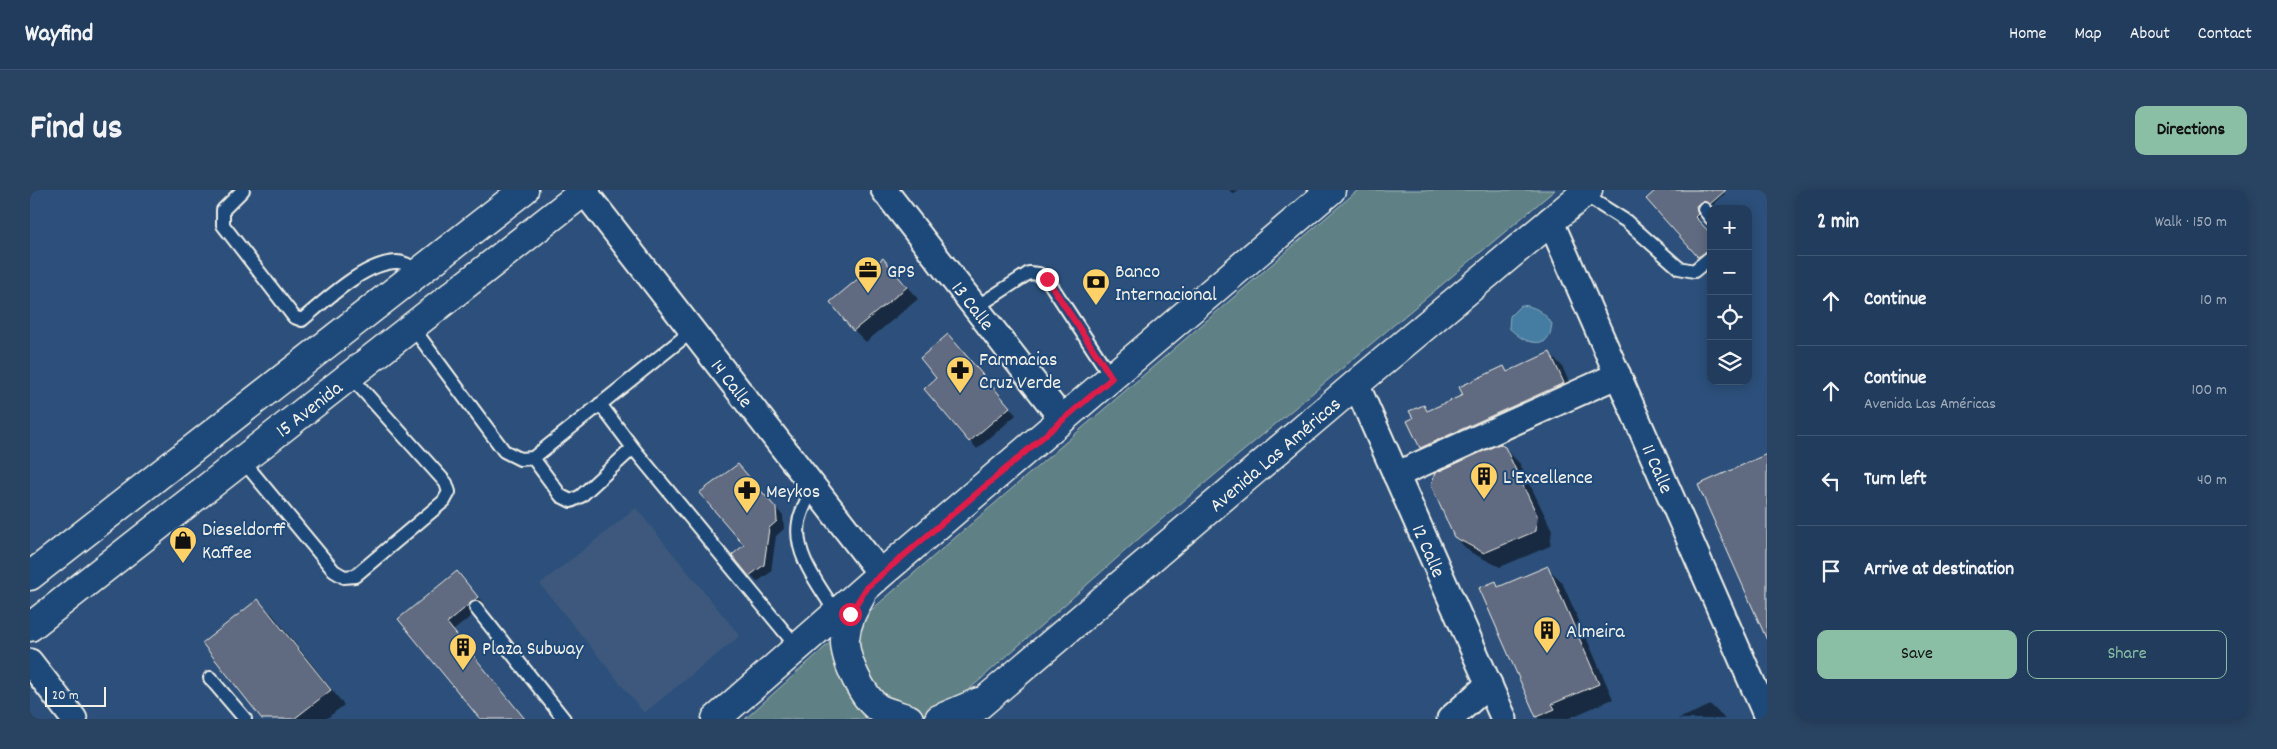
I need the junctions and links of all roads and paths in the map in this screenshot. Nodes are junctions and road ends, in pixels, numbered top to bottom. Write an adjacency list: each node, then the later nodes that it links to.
1 (243, 190): 9 (lane)
2 (524, 190): 9 (main road, 15 Avenida)
3 (585, 190): 11 (main road, 15 Avenida); 12 (street, 14 Calle)
4 (884, 190): 10 (street, 13 Calle)
5 (1331, 190): 15 (main road)
6 (1585, 192): 7 (main road, Avenida Las Américas); 8 (lane)
7 (1550, 220): 13 (street, 11 Calle); 16 (main road, Avenida Las Américas)
8 (1707, 260)
9 (418, 272): 24 (main road, 15 Avenida)
10 (975, 308): 15 (lane); 18 (street, 13 Calle)
11 (413, 328): 14 (main road, 15 Avenida); 20 (lane)
12 (692, 330): 17 (lane); 23 (street, 14 Calle)
13 (1618, 375): 22 (street); 34 (street, 11 Calle)
14 (351, 376): 21 (main road, 15 Avenida); 21 (lane)
15 (1112, 378): 18 (main road)
16 (1356, 384): 22 (street, 12 Calle); 33 (main road, Avenida Las Américas)
17 (600, 404): 19 (lane); 20 (lane)
18 (1063, 420): 25 (main road)
19 (634, 448): 20 (lane); 29 (lane)
20 (532, 458)
21 (243, 461): 28 (main road, 15 Avenida)
22 (1396, 475): 32 (street, 12 Calle)
23 (813, 486): 25 (street, 14 Calle); 27 (lane)
24 (30, 576)
25 (874, 580): 27 (main road); 39 (main road)
26 (476, 608): 37 (lane)
27 (836, 613): 29 (main road)
28 (30, 627)
29 (797, 647): 38 (main road)
30 (30, 662): 35 (street)
31 (210, 678): 36 (lane)
32 (1489, 684): 42 (street); 43 (street, 12 Calle)
33 (985, 700): 40 (main road); 41 (main road, Avenida Las Américas)
34 (1767, 717)
35 (74, 719)
36 (245, 719)
37 (564, 719)
38 (716, 719)
39 (909, 719)
40 (939, 719)
41 (963, 719)
42 (1450, 719)
43 (1504, 719)

